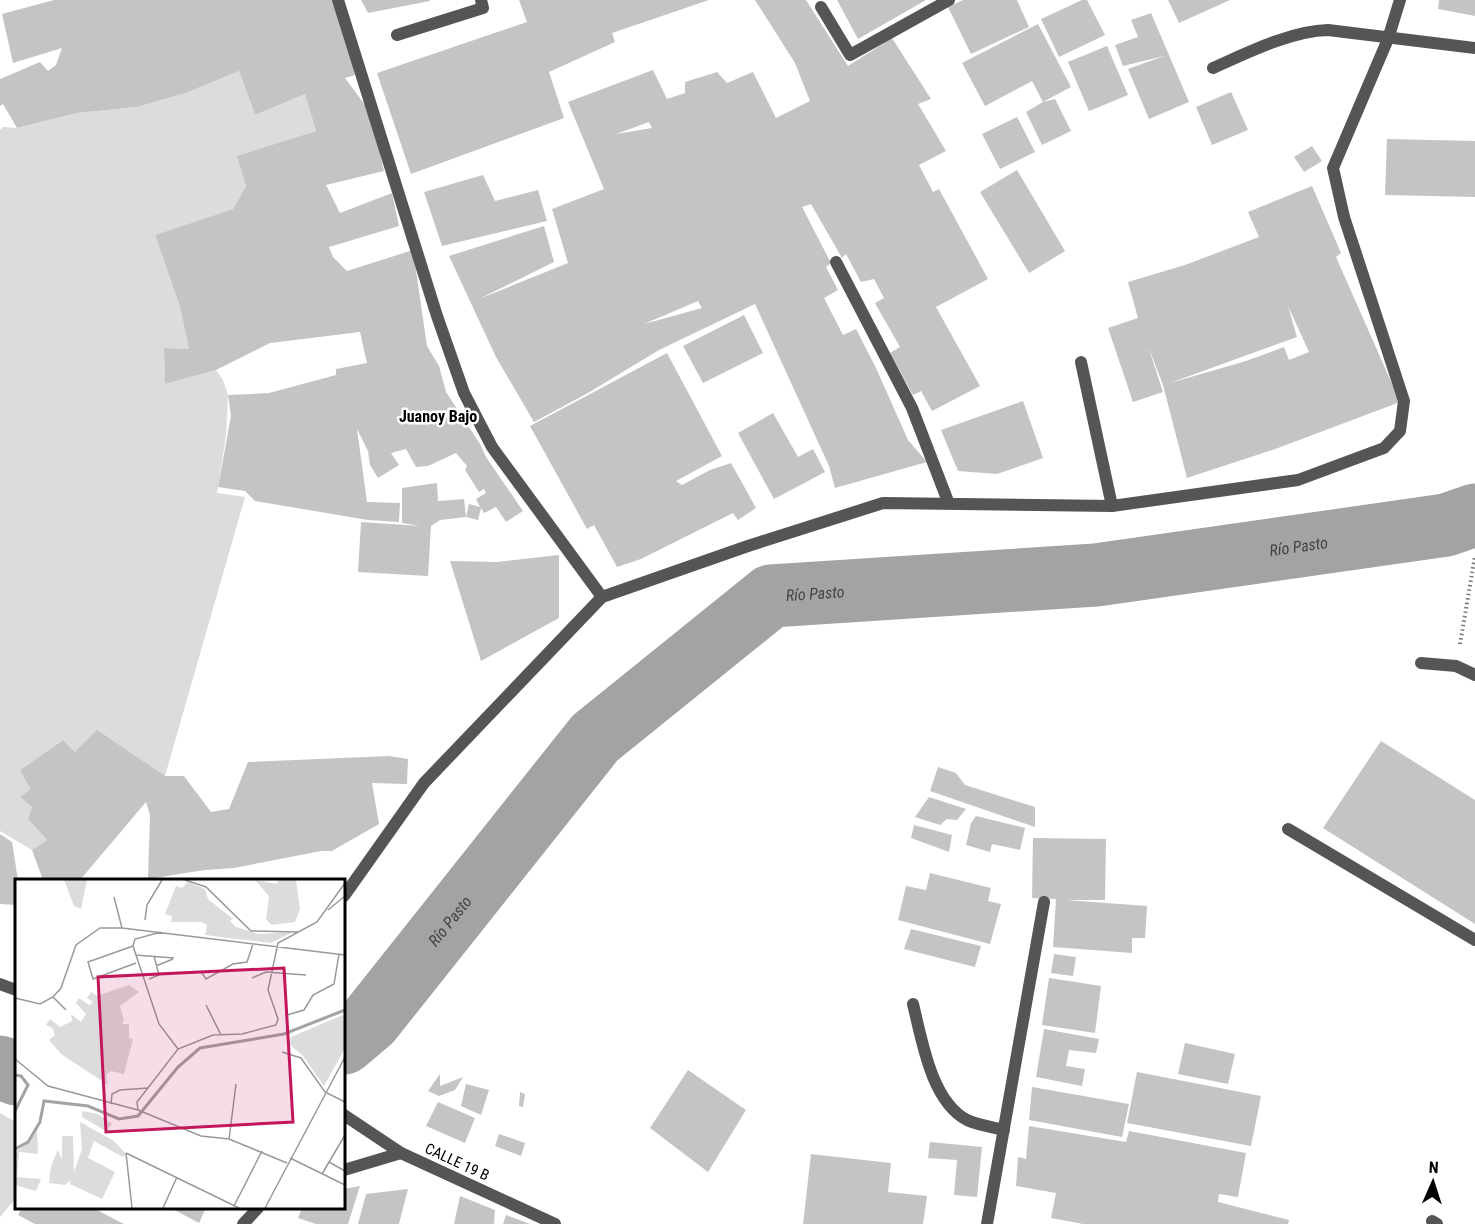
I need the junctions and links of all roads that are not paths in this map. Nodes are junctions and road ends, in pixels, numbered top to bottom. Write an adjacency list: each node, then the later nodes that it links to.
1 (338, 0): 14 (street)
2 (481, 0): 6 (street)
3 (949, 0): 5 (street)
4 (1400, 0): 7 (street)
5 (821, 7)
6 (397, 35)
7 (1388, 39): 8 (street); 9 (street); 13 (street)
8 (1475, 48)
9 (1213, 68)
10 (836, 262): 12 (street)
11 (1081, 362): 13 (street)
12 (949, 504): 13 (street); 14 (street)
13 (1112, 507)
14 (602, 597): 18 (street)
15 (1421, 663): 16 (street)
16 (1475, 675)
17 (1288, 829): 20 (street)
18 (345, 894)
19 (1044, 902): 25 (street)
20 (1475, 940)
21 (0, 984): 22 (street)
22 (15, 990)
23 (913, 1004): 25 (street)
24 (347, 1118): 26 (street, CALLE 19 B)
25 (1004, 1130): 31 (street)
26 (401, 1153): 27 (street); 30 (street, CALLE 19 B)
27 (345, 1170)
28 (257, 1209): 29 (street)
29 (243, 1224)
30 (555, 1224)
31 (987, 1224)

